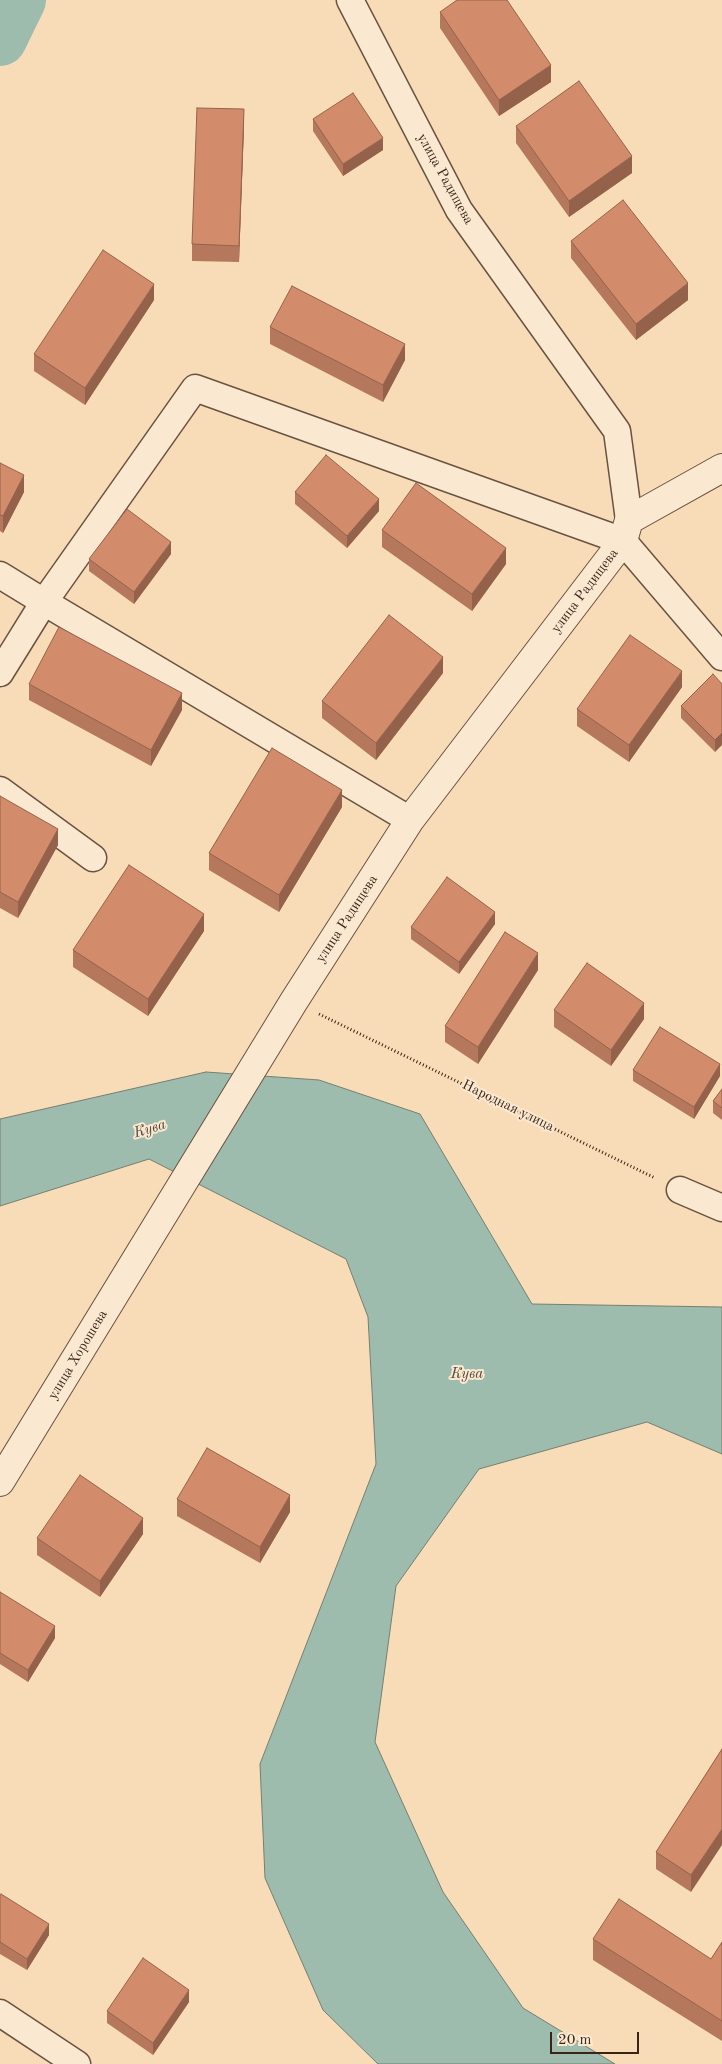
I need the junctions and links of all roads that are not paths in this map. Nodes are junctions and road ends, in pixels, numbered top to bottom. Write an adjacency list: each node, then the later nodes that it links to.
1 (350, 0): 3 (street, улица Радищева)
2 (722, 468): 3 (street)
3 (626, 531): 5 (street); 6 (street); 9 (street, улица Радищева)
4 (0, 575): 5 (street)
5 (44, 602): 7 (street); 9 (street)
6 (722, 657)
7 (0, 673)
8 (0, 790): 10 (street)
9 (410, 820): 13 (street, улица Радищева)
10 (93, 858)
11 (680, 1190): 12 (street)
12 (722, 1208)
13 (155, 1228): 14 (street, улица Хорошева)
14 (0, 1482)
15 (0, 2013): 16 (street)
16 (78, 2064)

